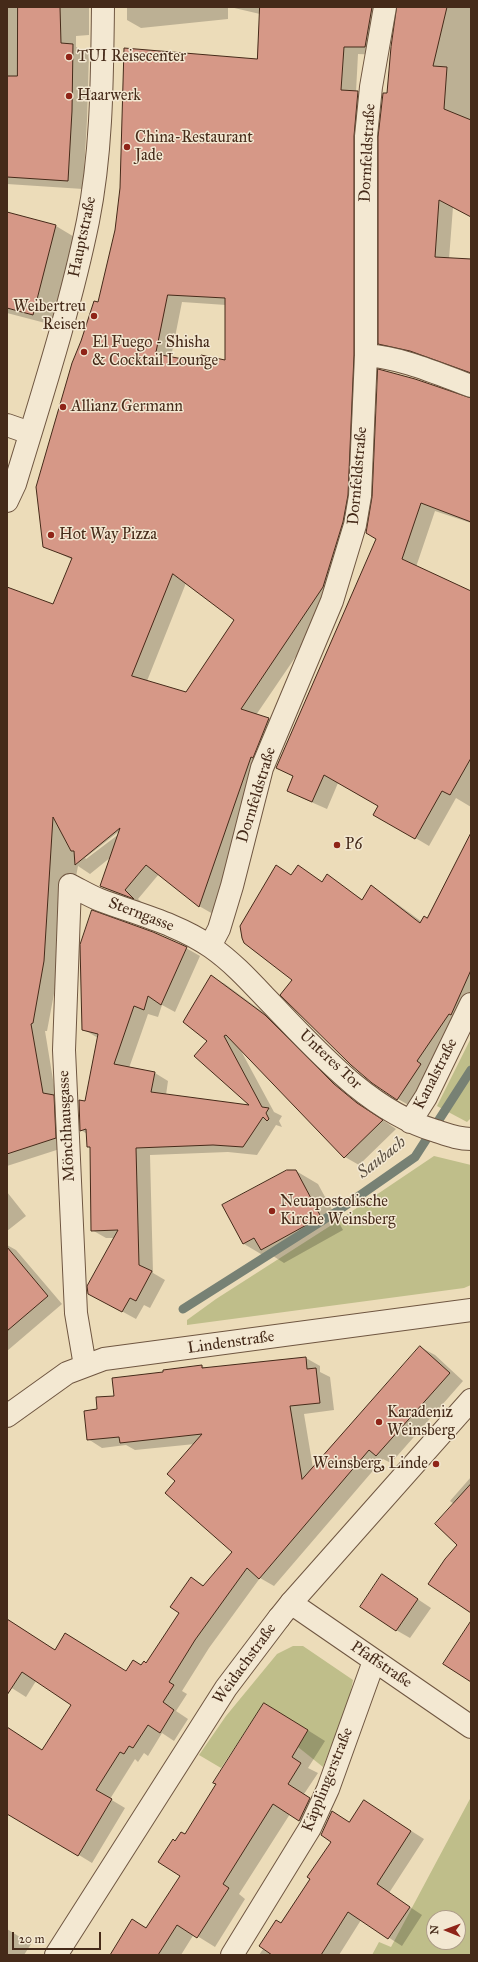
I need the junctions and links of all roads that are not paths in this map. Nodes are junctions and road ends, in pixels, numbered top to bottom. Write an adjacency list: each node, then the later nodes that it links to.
1 (103, 7): 6 (street, Hauptstraße)
2 (385, 7): 3 (street, Dornfeldstraße)
3 (366, 355): 4 (street); 9 (street, Dornfeldstraße)
4 (471, 386)
5 (7, 425): 6 (street)
6 (30, 433): 7 (street, Hauptstraße)
7 (11, 492)
8 (70, 885): 9 (street, Sterngasse); 14 (street, Mönchhausgasse)
9 (210, 946): 11 (street, Unteres Tor)
10 (471, 1004): 11 (street, Kanalstraße)
11 (417, 1125): 12 (street, Unteres Tor)
12 (465, 1139)
13 (471, 1310): 14 (street, Lindenstraße)
14 (85, 1366): 16 (street, Lindenstraße)
15 (471, 1400): 17 (street, Weidachstraße)
16 (7, 1416)
17 (285, 1611): 18 (street, Pfaffstraße); 20 (street, Weidachstraße)
18 (374, 1660): 19 (street, Pfaffstraße); 21 (street, Käpplingerstraße)
19 (471, 1727)
20 (56, 1955)
21 (232, 1955)

